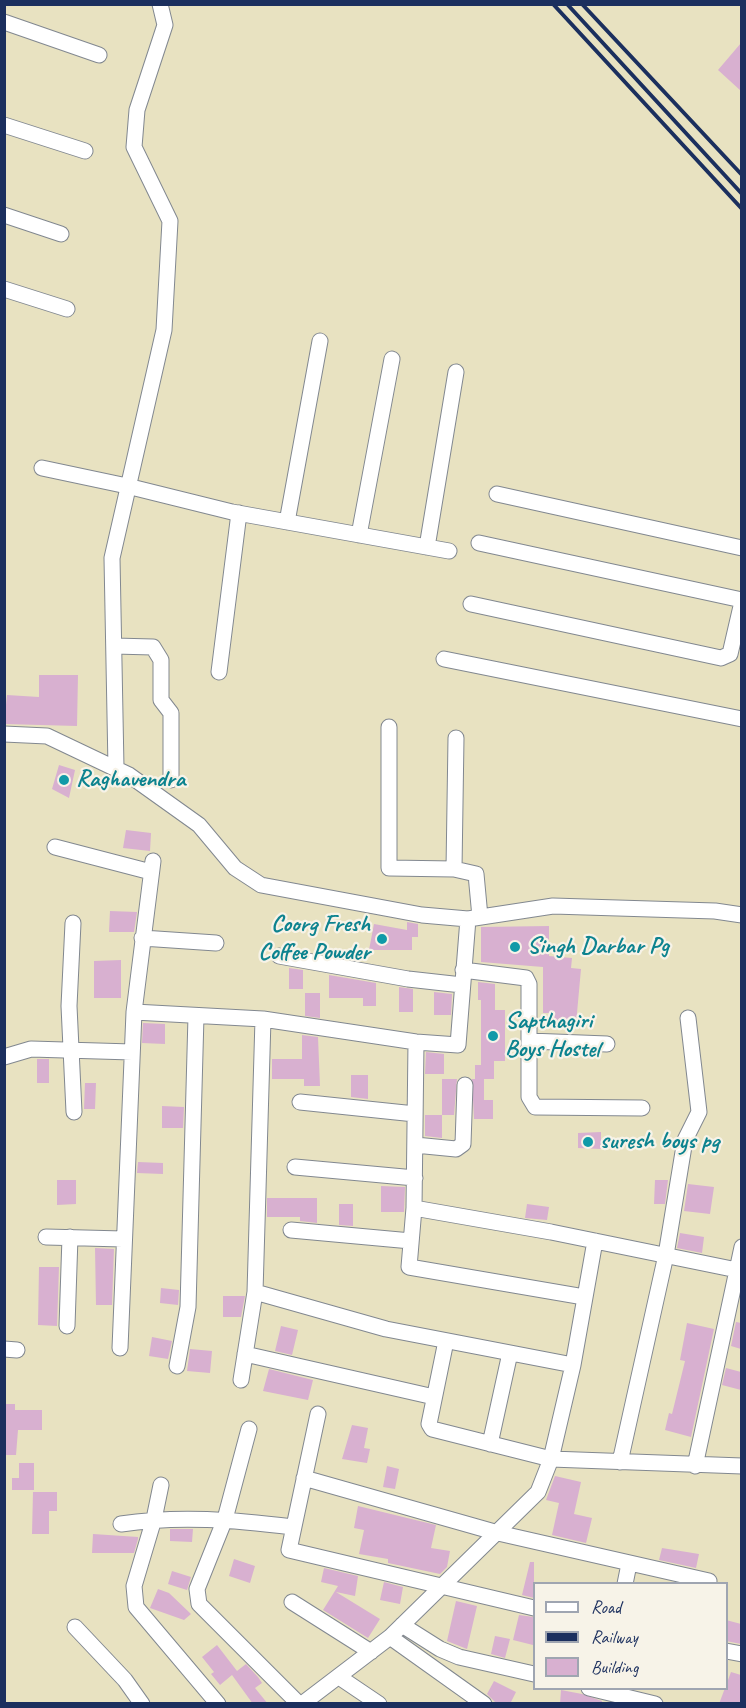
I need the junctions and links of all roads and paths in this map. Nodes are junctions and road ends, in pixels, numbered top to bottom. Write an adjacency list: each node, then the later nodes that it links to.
1 (160, 4): 14 (street)
2 (4, 22): 3 (street)
3 (99, 55)
4 (4, 124): 5 (street)
5 (85, 151)
6 (4, 215): 7 (street)
7 (61, 234)
8 (4, 289): 9 (street)
9 (67, 309)
10 (320, 341): 17 (street)
11 (392, 359): 18 (street)
12 (456, 372): 20 (street)
13 (42, 468): 14 (street)
14 (127, 486): 16 (street); 25 (street)
15 (497, 494): 21 (street)
16 (239, 513): 17 (street); 27 (street)
17 (287, 522): 18 (street)
18 (359, 535): 20 (street)
19 (479, 543): 23 (street)
20 (427, 547): 22 (street)
21 (741, 548)
22 (449, 551)
23 (741, 601): 24 (street)
24 (471, 604)
25 (114, 646): 32 (street); 33 (street)
26 (444, 659): 28 (street)
27 (219, 672)
28 (741, 719)
29 (389, 727): 35 (street)
30 (4, 734): 32 (street)
31 (456, 738): 35 (street)
32 (116, 768): 37 (street)
33 (171, 780)
34 (55, 847): 39 (street)
35 (454, 869): 37 (street)
36 (741, 915): 37 (street)
37 (474, 918): 42 (street)
38 (73, 923): 50 (street)
39 (142, 938): 40 (street); 43 (street)
40 (216, 943)
41 (279, 956): 42 (street)
42 (462, 978): 47 (street); 48 (street)
43 (134, 1012): 44 (street); 51 (street)
44 (196, 1016): 46 (street); 79 (street)
45 (688, 1018): 69 (street)
46 (263, 1019): 48 (street); 71 (street)
47 (530, 1041): 49 (street); 55 (street)
48 (416, 1042): 57 (street)
49 (608, 1044)
50 (71, 1049): 51 (street); 52 (street); 56 (street)
51 (132, 1052): 65 (street)
52 (4, 1058)
53 (465, 1085): 58 (street)
54 (300, 1102): 57 (street)
55 (642, 1108)
56 (74, 1112)
57 (415, 1114): 58 (street)
58 (415, 1145): 60 (street)
59 (295, 1167): 60 (street)
60 (415, 1178): 61 (street)
61 (414, 1208): 66 (street); 67 (street)
62 (291, 1230): 66 (street)
63 (46, 1237): 64 (street)
64 (70, 1237): 65 (street); 73 (street)
65 (123, 1239): 75 (street)
66 (411, 1241): 72 (street)
67 (595, 1241): 69 (street); 72 (street)
68 (741, 1246): 70 (street)
69 (666, 1255): 70 (street); 86 (street)
70 (737, 1270): 87 (street)
71 (255, 1292): 74 (street); 77 (street)
72 (584, 1297): 78 (street)
73 (67, 1326)
74 (446, 1341): 76 (street); 81 (street)
75 (120, 1348)
76 (510, 1353): 78 (street); 84 (street)
77 (245, 1354): 80 (street); 81 (street)
78 (573, 1365): 85 (street)
79 (177, 1366)
80 (241, 1380)
81 (434, 1397): 84 (street)
82 (318, 1414): 89 (street)
83 (249, 1429): 92 (street)
84 (490, 1444): 85 (street)
85 (551, 1459): 86 (street); 95 (street)
86 (620, 1462): 87 (street)
87 (695, 1466): 88 (street)
88 (741, 1467)
89 (304, 1478): 94 (street); 95 (street)
90 (161, 1485): 91 (street)
91 (154, 1519): 92 (street); 93 (street); 110 (street)
92 (225, 1519): 94 (street); 111 (street)
93 (121, 1524)
94 (293, 1527): 99 (street)
95 (498, 1533): 96 (street); 99 (street)
96 (629, 1564): 97 (street); 98 (street)
97 (710, 1581)
98 (625, 1582)
99 (442, 1587): 101 (street); 102 (street)
100 (292, 1602): 105 (street)
101 (533, 1608)
102 (402, 1625): 104 (street); 106 (street)
103 (75, 1627): 109 (street)
104 (390, 1637): 105 (street); 113 (street)
105 (371, 1652): 107 (street)
106 (533, 1674)
107 (339, 1677): 111 (street); 112 (street)
108 (605, 1695): 114 (street)
109 (142, 1704)
110 (218, 1704)
111 (301, 1704)
112 (379, 1704)
113 (484, 1704)
114 (655, 1704)

